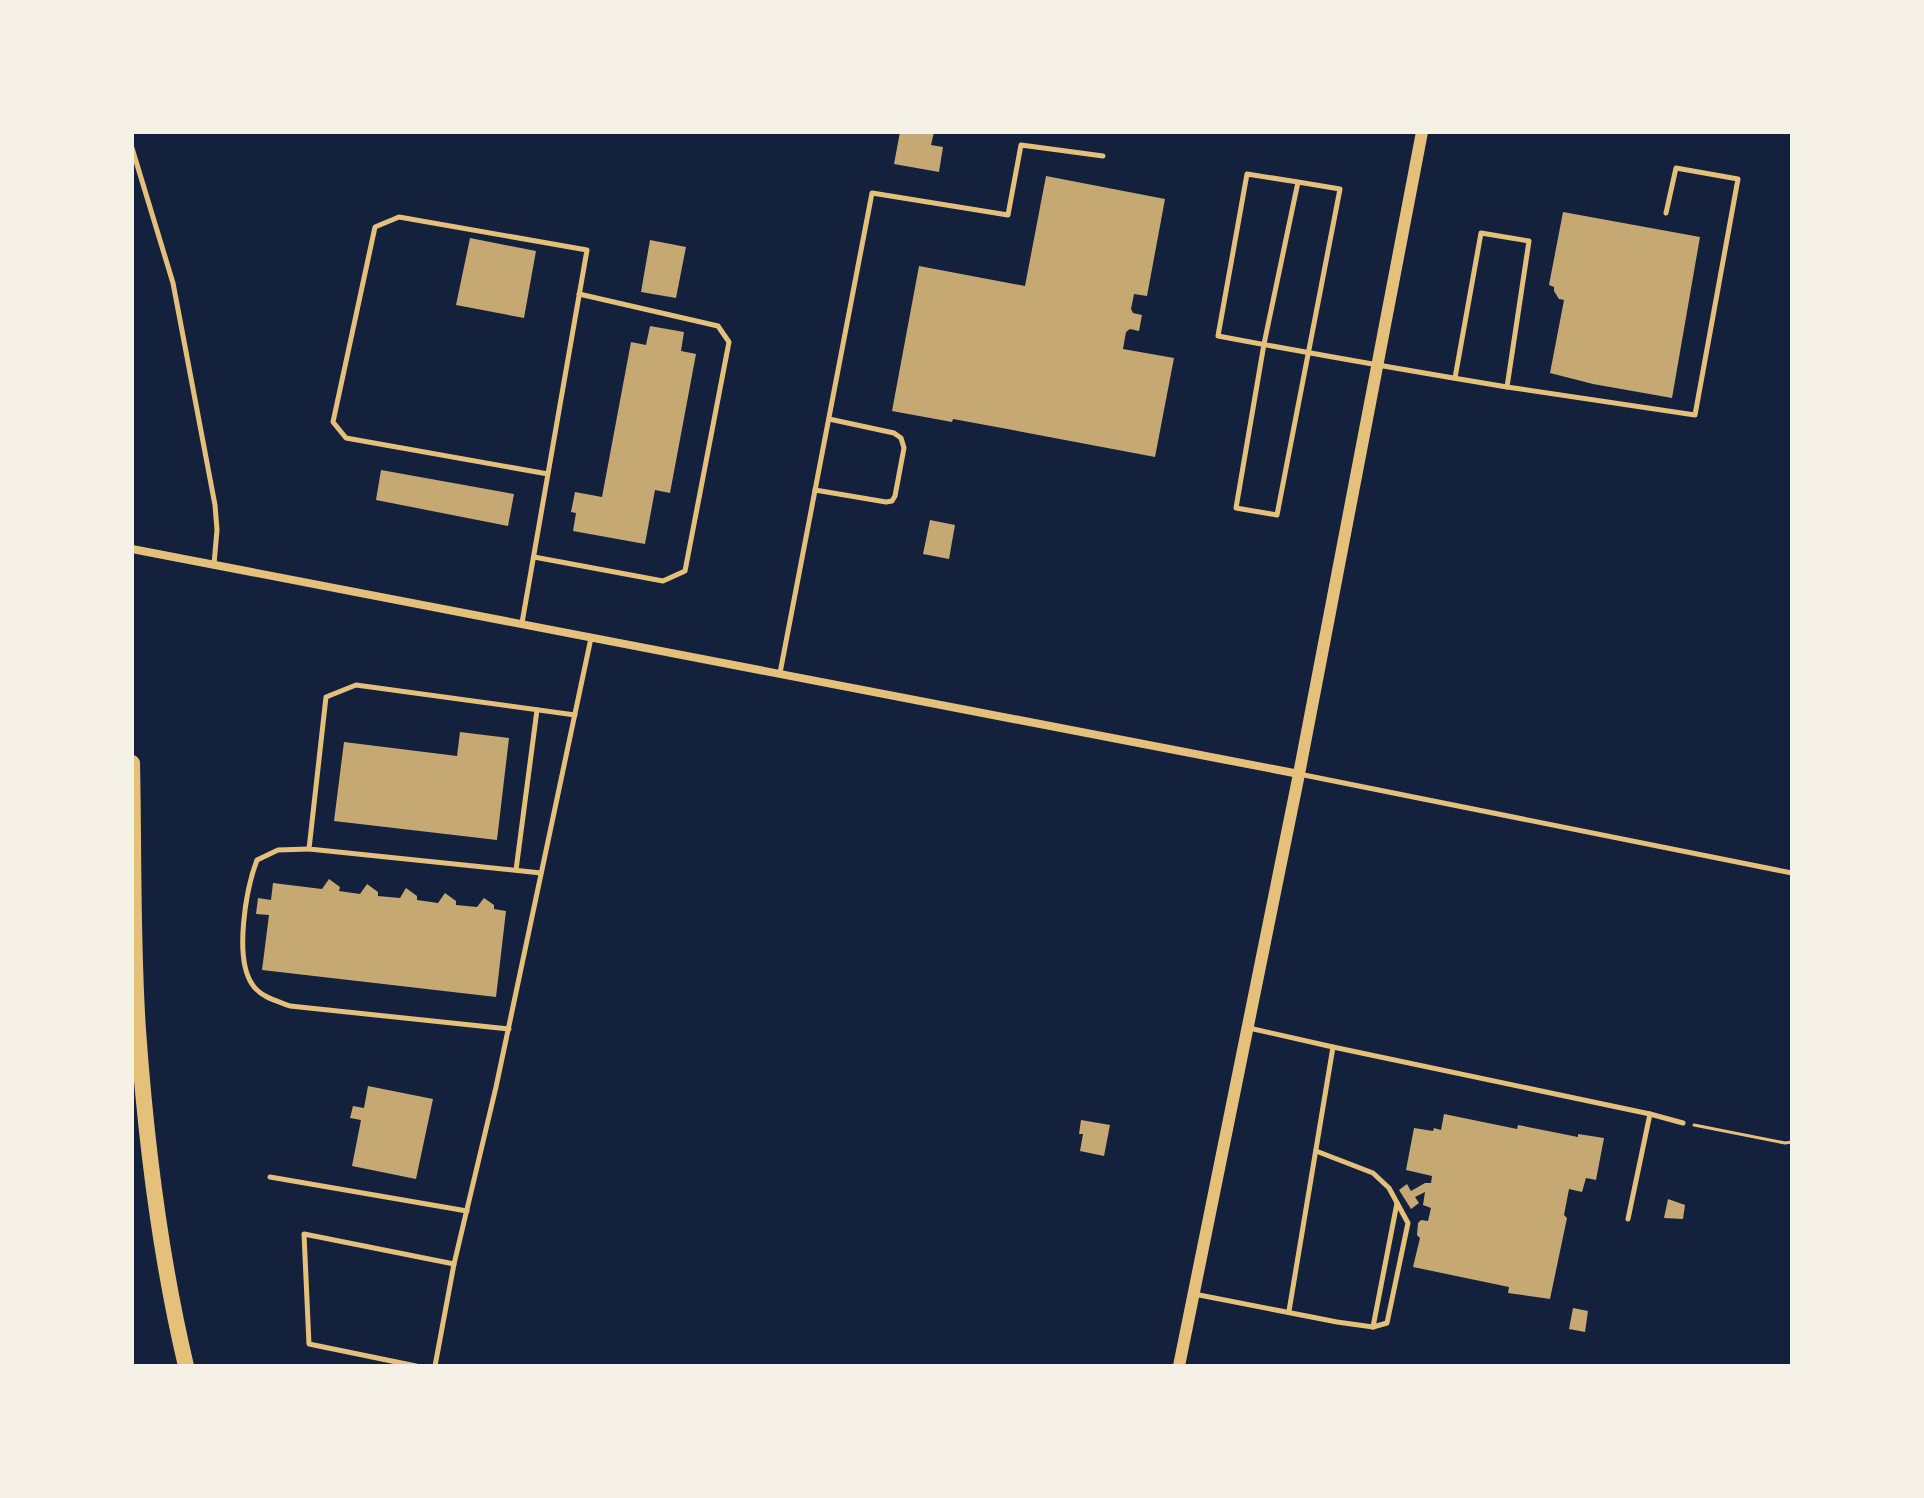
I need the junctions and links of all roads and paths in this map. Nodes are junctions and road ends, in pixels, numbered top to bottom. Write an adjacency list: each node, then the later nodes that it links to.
1 (1422, 132): 9 (street)
2 (132, 148): 17 (lane)
3 (1103, 156): 12 (lane)
4 (1298, 182): 7 (lane); 7 (lane); 8 (lane)
5 (1666, 213): 11 (lane)
6 (579, 294): 13 (lane); 13 (lane); 16 (lane)
7 (1264, 344): 8 (lane); 8 (lane)
8 (1306, 353): 9 (lane)
9 (1377, 366): 10 (lane); 24 (street)
10 (1455, 378): 11 (lane); 11 (lane)
11 (1507, 387)
12 (828, 419): 14 (lane); 14 (lane)
13 (548, 474): 16 (lane)
14 (815, 490): 20 (lane)
15 (132, 549): 17 (street)
16 (534, 557): 18 (lane)
17 (214, 565): 18 (street)
18 (522, 624): 19 (street)
19 (591, 637): 20 (street); 22 (lane)
20 (780, 673): 24 (street)
21 (537, 710): 22 (lane); 25 (lane); 26 (lane)
22 (575, 715): 27 (lane)
23 (132, 763): 44 (main road)
24 (1299, 774): 28 (lane); 29 (street)
25 (309, 849): 26 (lane); 30 (lane)
26 (516, 870): 27 (lane)
27 (541, 873): 30 (lane)
28 (1792, 873)
29 (1248, 1028): 31 (lane); 41 (street)
30 (509, 1029): 38 (lane)
31 (1333, 1047): 32 (lane); 35 (lane)
32 (1650, 1114): 33 (lane); 39 (lane)
33 (1683, 1123): 34 (path)
34 (1792, 1142)
35 (1316, 1151): 37 (lane); 42 (lane)
36 (270, 1177): 38 (lane)
37 (1397, 1203): 43 (lane); 43 (lane)
38 (467, 1211): 40 (lane)
39 (1628, 1219)
40 (454, 1264): 45 (lane); 46 (lane)
41 (1194, 1294): 42 (lane); 47 (street)
42 (1289, 1311): 43 (lane)
43 (1373, 1327)
44 (186, 1366)
45 (416, 1366)
46 (435, 1366)
47 (1179, 1366)

